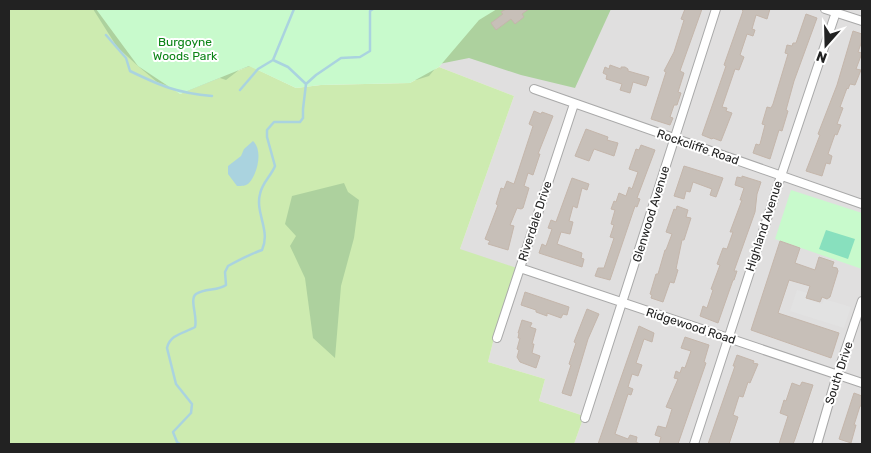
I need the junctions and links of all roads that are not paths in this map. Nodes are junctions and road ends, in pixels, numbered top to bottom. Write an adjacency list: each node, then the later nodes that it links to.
1 (716, 9): 7 (street, Glenwood Avenue)
2 (825, 9): 3 (street)
3 (837, 11): 4 (street); 8 (street, Highland Avenue)
4 (862, 21)
5 (534, 90): 6 (street, Rockcliffe Road)
6 (574, 104): 7 (street, Rockcliffe Road); 10 (street, Riverdale Drive)
7 (675, 138): 8 (street, Rockcliffe Road); 12 (street, Glenwood Avenue)
8 (781, 176): 9 (street, Rockcliffe Road); 14 (street, Highland Avenue)
9 (862, 204)
10 (520, 268): 12 (street, Ridgewood Road); 13 (street, Riverdale Drive)
11 (862, 301): 15 (street, South Drive)
12 (623, 303): 14 (street, Ridgewood Road); 17 (street, Glenwood Avenue)
13 (497, 338)
14 (728, 338): 15 (street, Ridgewood Road); 18 (street, Highland Avenue)
15 (837, 375): 16 (street, Ridgewood Road); 19 (street, South Drive)
16 (862, 383)
17 (585, 418)
18 (694, 444)
19 (816, 444)

